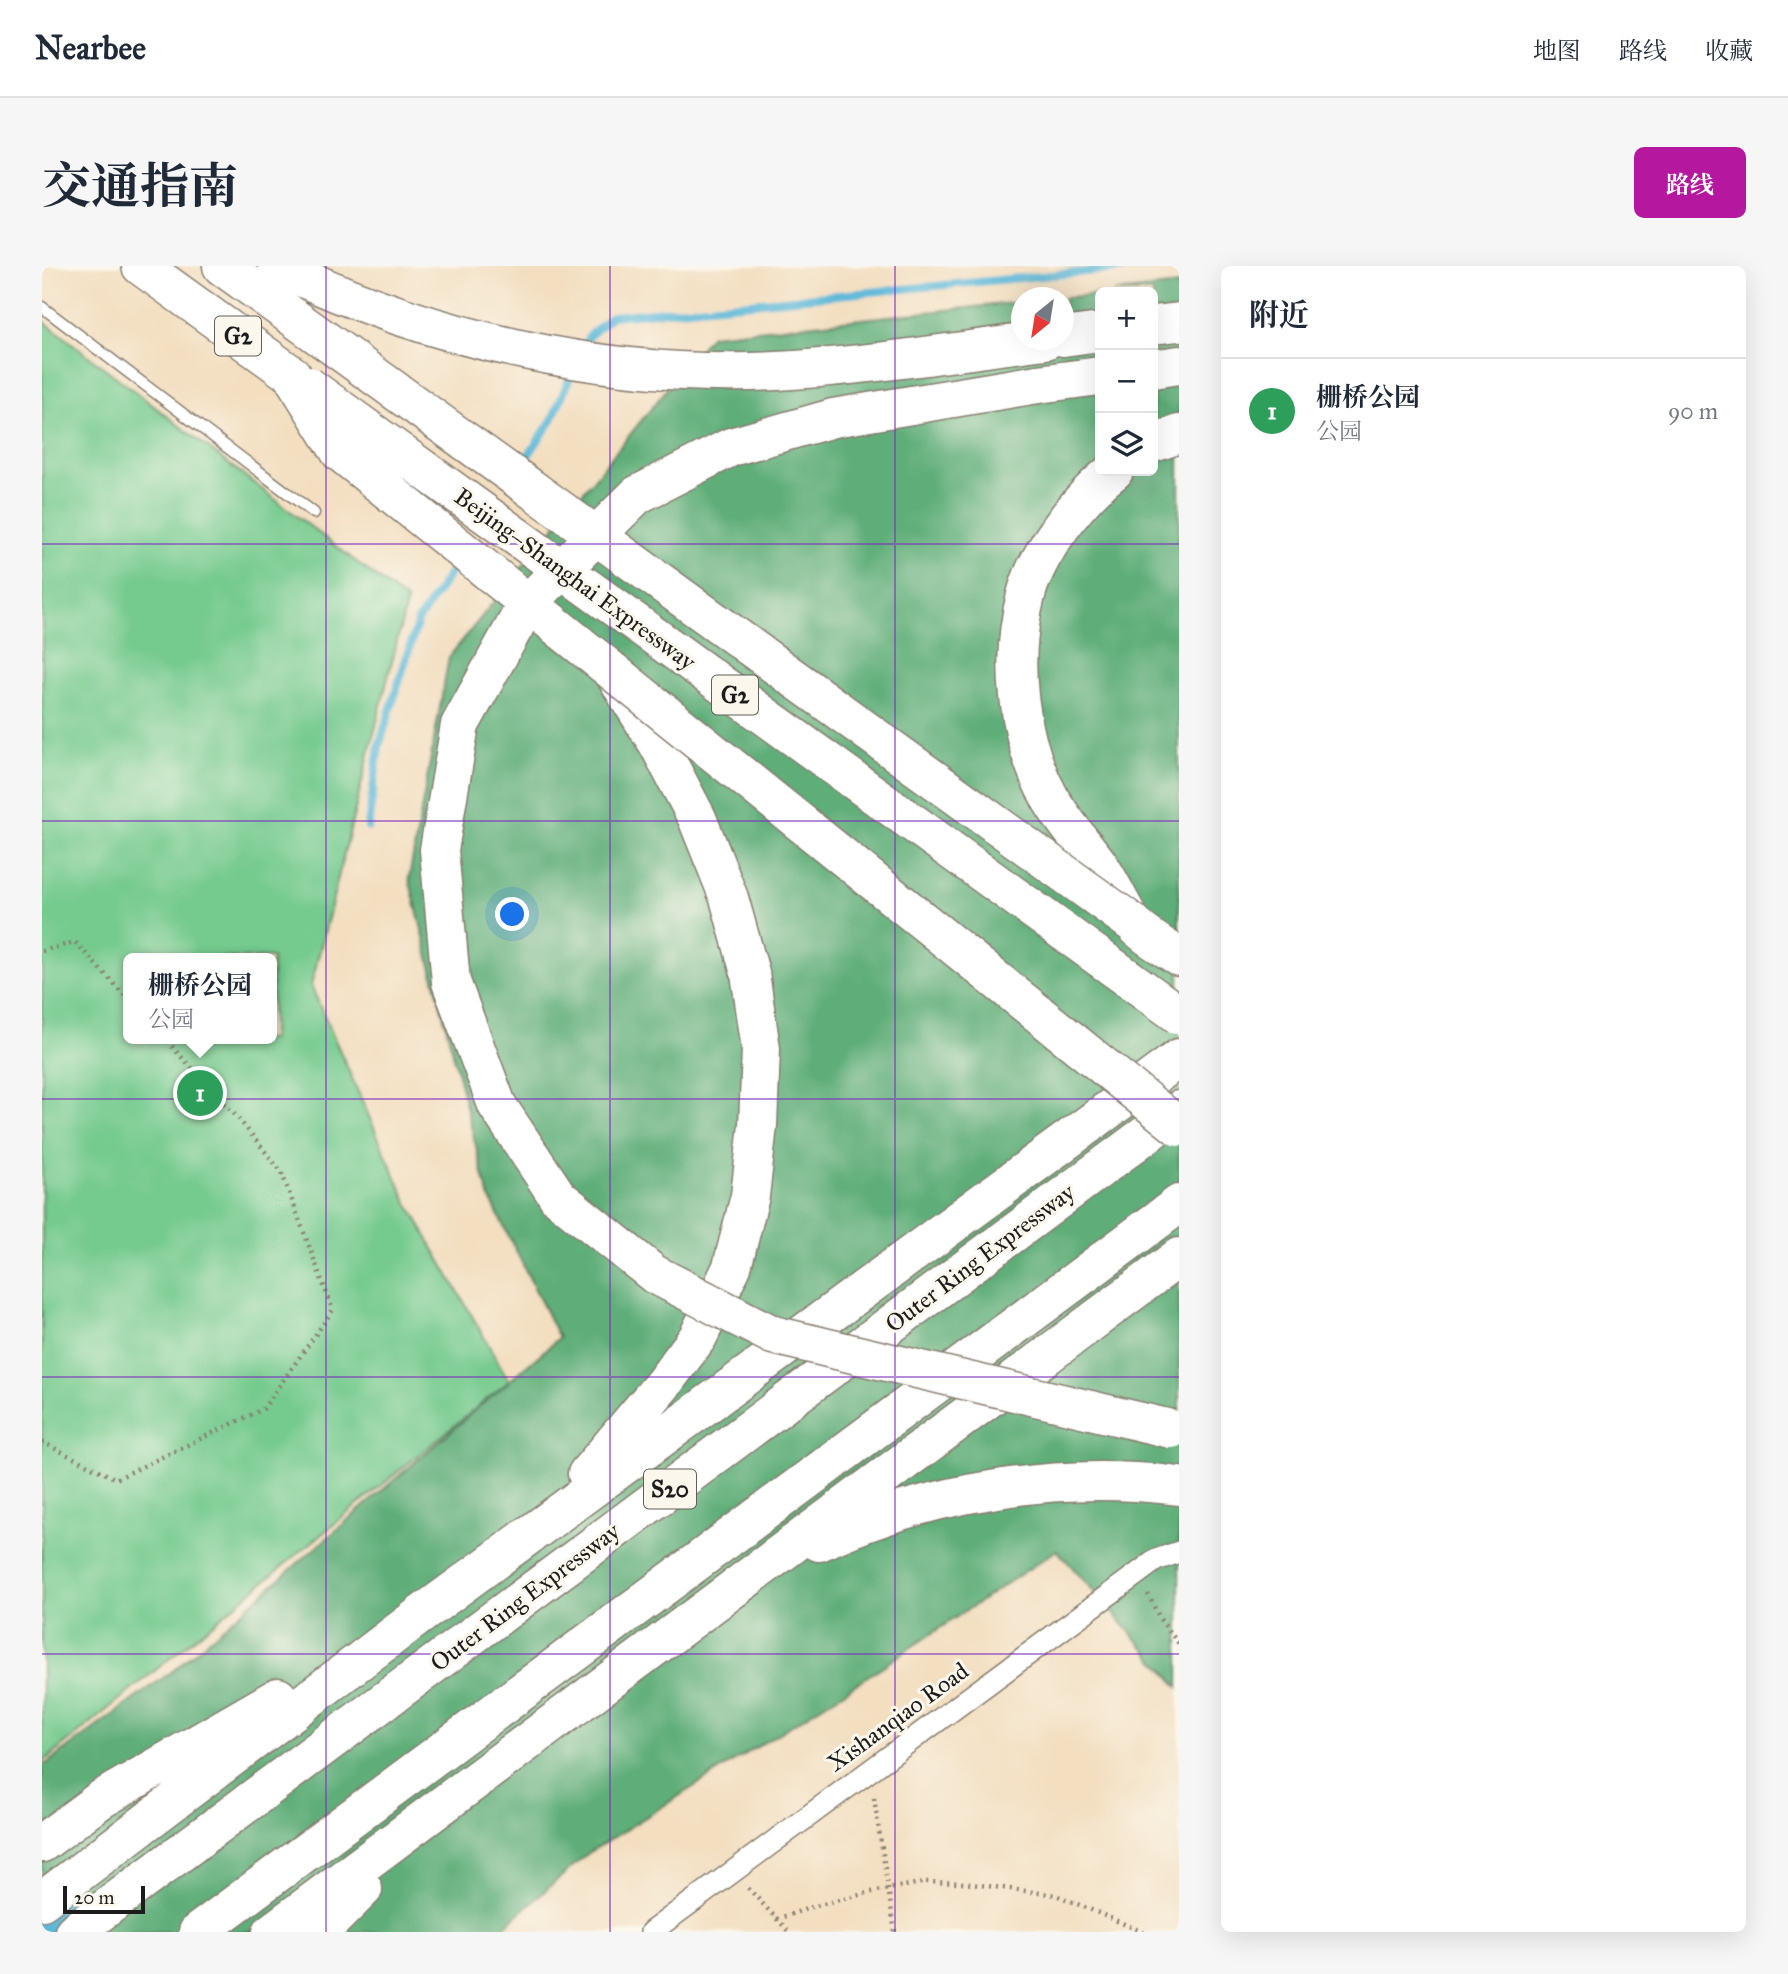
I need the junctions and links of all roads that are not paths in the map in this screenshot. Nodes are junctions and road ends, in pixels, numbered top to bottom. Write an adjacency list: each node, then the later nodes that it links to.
1 (141, 266): 12 (highway, Beijing–Shanghai Expressway / G2)
2 (222, 266): 19 (highway, Beijing–Shanghai Expressway / G2, bridge)
3 (277, 266): 9 (highway)
4 (42, 307): 17 (lane)
5 (1179, 322): 6 (highway)
6 (1158, 324)
7 (1095, 333): 8 (highway)
8 (1074, 336)
9 (1011, 345)
10 (1179, 365): 11 (highway)
11 (1158, 368)
12 (292, 375): 18 (highway, bridge); 21 (highway, Beijing–Shanghai Expressway / G2, bridge)
13 (1095, 377): 27 (highway, bridge)
14 (1179, 434): 15 (highway)
15 (1158, 441)
16 (1109, 476): 19 (highway)
17 (314, 513)
18 (609, 667): 24 (highway, bridge); 29 (highway, bridge)
19 (1134, 924): 20 (highway, Beijing–Shanghai Expressway / G2)
20 (1179, 957)
21 (1179, 1016)
22 (1179, 1058): 29 (highway)
23 (1179, 1110): 37 (highway, Outer Ring Expressway / S20)
24 (1179, 1127)
25 (1179, 1204): 36 (highway)
26 (1179, 1257): 31 (highway)
27 (1179, 1431)
28 (1179, 1486): 31 (highway)
29 (548, 1520): 32 (highway)
30 (1179, 1552): 40 (street, Xishanqiao Road)
31 (760, 1569): 33 (highway)
32 (419, 1616): 34 (highway); 35 (highway)
33 (451, 1799): 38 (highway); 39 (highway)
34 (42, 1843)
35 (42, 1901)
36 (204, 1928)
37 (74, 1932)
38 (272, 1932)
39 (320, 1932)
40 (651, 1932)

